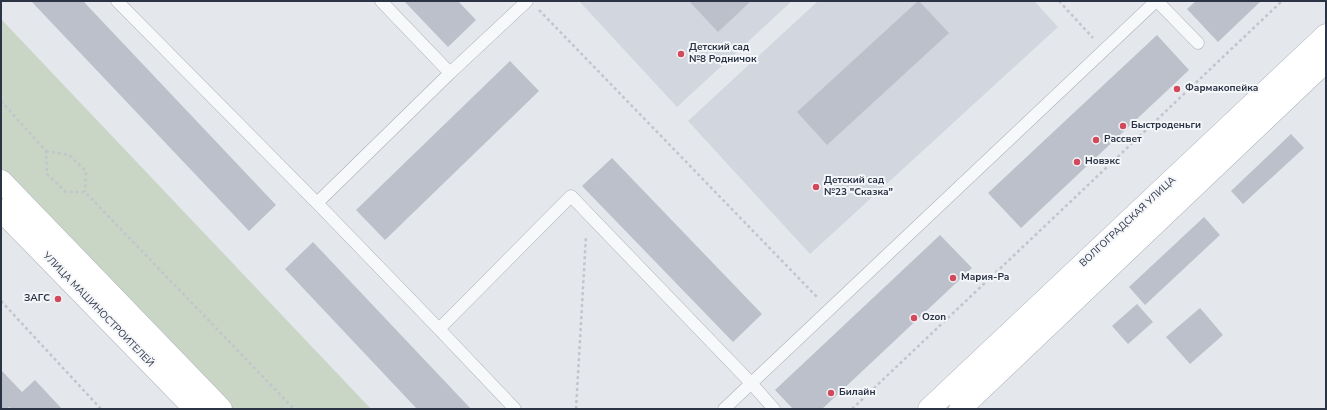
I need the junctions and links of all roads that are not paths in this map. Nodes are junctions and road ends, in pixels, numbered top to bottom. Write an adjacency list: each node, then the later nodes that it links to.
1 (117, 1): 10 (lane)
2 (381, 1): 8 (lane)
3 (1157, 1): 6 (lane); 13 (lane)
4 (532, 4): 8 (lane)
5 (1326, 35): 19 (main road, ВОЛГОГРАДСКАЯ УЛИЦА)
6 (1198, 43)
7 (1326, 61): 20 (main road)
8 (450, 73): 10 (lane)
9 (1, 181): 15 (main road)
10 (317, 203): 12 (lane)
11 (1, 210): 14 (main road, УЛИЦА МАШИНОСТРОИТЕЛЕЙ)
12 (439, 329): 13 (lane); 16 (lane)
13 (751, 383): 17 (lane); 18 (lane)
14 (195, 409)
15 (221, 409)
16 (514, 409)
17 (724, 409)
18 (774, 409)
19 (929, 409)
20 (960, 409)

